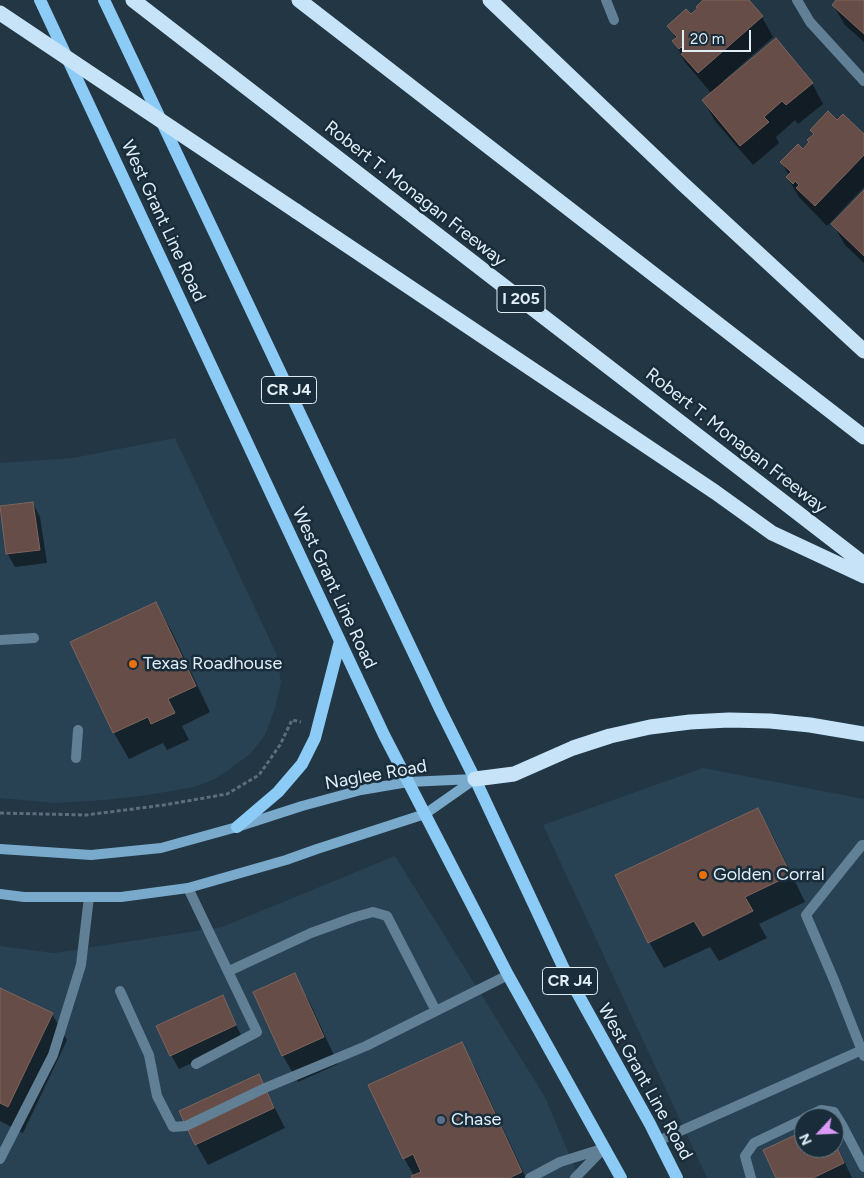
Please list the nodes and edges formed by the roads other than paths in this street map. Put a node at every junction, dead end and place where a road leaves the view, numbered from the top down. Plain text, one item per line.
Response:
1 (40, 0) edge
2 (104, 0) edge
3 (133, 0) edge
4 (299, 0) edge
5 (490, 0) edge
6 (606, 0) edge
7 (796, 0) edge
8 (0, 13) edge
9 (614, 20) dead end
10 (862, 75) edge
11 (864, 351) edge
12 (864, 438) edge
13 (864, 564) edge
14 (864, 576) edge
15 (34, 638) dead end
16 (0, 640) edge
17 (340, 641) junction
18 (78, 730) dead end
19 (864, 734) edge
20 (76, 758) dead end
21 (476, 778) junction
22 (408, 782) junction
23 (425, 814) junction
24 (237, 827) junction
25 (864, 845) edge
26 (0, 849) edge
27 (188, 888) junction
28 (0, 894) edge
29 (89, 897) junction
30 (229, 971) junction
31 (508, 975) junction
32 (120, 991) dead end
33 (436, 1012) junction
34 (863, 1052) edge
35 (196, 1064) dead end
36 (794, 1123) edge
37 (844, 1129) edge
38 (658, 1141) junction
39 (605, 1148) junction
40 (0, 1159) edge
41 (864, 1167) edge
42 (530, 1178) edge
43 (575, 1178) edge
44 (621, 1178) edge
45 (677, 1178) edge
46 (751, 1178) edge

1 - 17 main road, West Grant Line Road / CR J4
2 - 21 main road, West Grant Line Road / CR J4
3 - 13 highway, Robert T. Monagan Freeway / I 205
4 - 12 highway
5 - 11 highway
6 - 9 street
7 - 10 street
8 - 14 highway, bridge
15 - 16 street
17 - 22 main road, West Grant Line Road / CR J4
17 - 24 main road
18 - 20 street
19 - 21 highway
21 - 22 main road, Naglee Road
21 - 23 main road
21 - 38 main road, West Grant Line Road / CR J4
22 - 23 main road, West Grant Line Road / CR J4
22 - 24 main road, Naglee Road
23 - 27 main road
23 - 31 main road, West Grant Line Road / CR J4
24 - 26 main road, Naglee Road
25 - 34 street
27 - 29 main road
27 - 30 street
28 - 29 main road
29 - 40 street
30 - 33 street
30 - 35 street
31 - 33 street
31 - 39 main road, West Grant Line Road / CR J4
32 - 33 street
34 - 38 street
36 - 46 street
37 - 41 street
38 - 45 main road, West Grant Line Road / CR J4
39 - 42 street
39 - 43 street
39 - 44 main road, West Grant Line Road / CR J4

